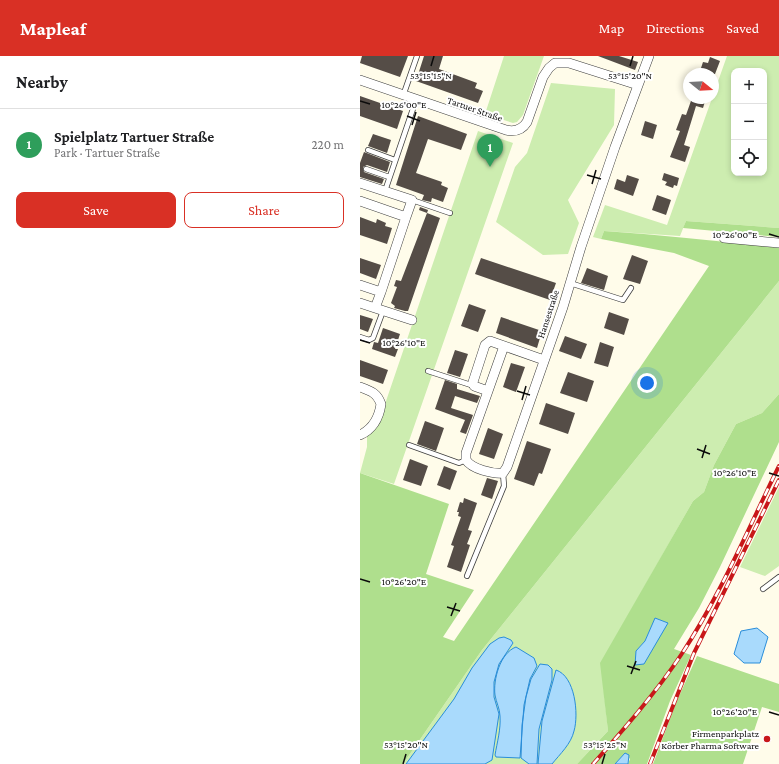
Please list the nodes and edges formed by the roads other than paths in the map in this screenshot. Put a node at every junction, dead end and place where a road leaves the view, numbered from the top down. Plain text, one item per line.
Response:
1 (417, 56) edge
2 (649, 56) edge
3 (360, 80) edge
4 (638, 85) junction
5 (403, 96) junction
6 (416, 100) junction
7 (368, 150) dead end
8 (396, 160) junction
9 (366, 169) dead end
10 (389, 177) junction
11 (360, 183) edge
12 (385, 191) junction
13 (412, 200) junction
14 (360, 201) edge
15 (450, 213) dead end
16 (406, 217) junction
17 (724, 238) dead end
18 (779, 243) edge
19 (570, 283) junction
20 (360, 285) edge
21 (631, 288) dead end
22 (381, 292) junction
23 (360, 303) edge
24 (379, 309) junction
25 (412, 320) dead end
26 (360, 336) edge
27 (504, 346) junction
28 (544, 360) junction
29 (428, 371) dead end
30 (474, 386) junction
31 (360, 387) edge
32 (488, 391) junction
33 (360, 435) edge
34 (409, 445) dead end
35 (466, 460) junction
36 (502, 473) junction
37 (467, 576) dead end
38 (779, 577) edge
39 (763, 589) dead end

1 - 5 lane
2 - 4 street, Hansestraße
3 - 5 street, Tartuer Straße
4 - 6 street, Tartuer Straße
4 - 19 street, Hansestraße
5 - 6 street, Tartuer Straße
6 - 8 lane
7 - 8 lane
8 - 10 lane
9 - 10 lane
10 - 12 lane
11 - 12 street
12 - 13 street
13 - 15 lane
13 - 16 street
14 - 16 street
16 - 22 street
17 - 18 street
19 - 21 lane
19 - 28 street, Hansestraße
20 - 22 street
22 - 24 street
23 - 24 street
24 - 25 street
24 - 26 lane
27 - 28 street
27 - 30 street
27 - 32 street
28 - 36 street, Hansestraße
29 - 30 lane
30 - 32 street
31 - 33 street
32 - 35 street
34 - 35 lane
35 - 36 street
36 - 37 lane, Hansestraße
38 - 39 lane

